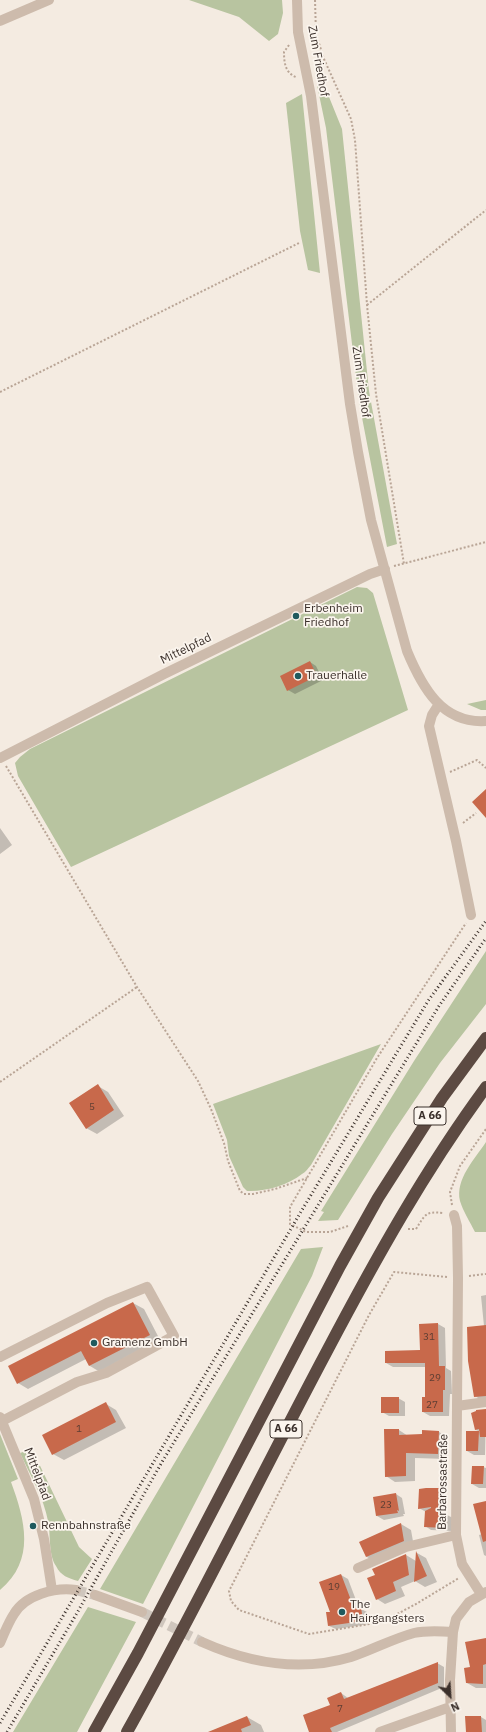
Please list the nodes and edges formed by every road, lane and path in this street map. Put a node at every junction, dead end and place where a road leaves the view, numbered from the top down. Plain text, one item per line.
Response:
1 (48, 0) edge
2 (297, 0) edge
3 (315, 0) edge
4 (1, 21) edge
5 (300, 41) junction
6 (308, 76) junction
7 (486, 210) edge
8 (299, 243) dead end
9 (367, 305) junction
10 (0, 392) edge
11 (486, 542) edge
12 (385, 568) junction
13 (439, 704) junction
14 (486, 721) edge
15 (0, 757) edge
16 (486, 768) edge
17 (440, 777) junction
18 (476, 813) dead end
19 (453, 828) junction
20 (471, 915) joint
21 (137, 987) junction
22 (486, 1038) edge
23 (0, 1082) edge
24 (486, 1087) edge
25 (486, 1129) edge
26 (308, 1177) junction
27 (454, 1215) junction
28 (346, 1226) dead end
29 (416, 1229) dead end
30 (486, 1274) edge
31 (458, 1278) junction
32 (0, 1357) edge
33 (486, 1402) edge
34 (457, 1406) junction
35 (1, 1419) edge
36 (456, 1535) junction
37 (358, 1568) dead end
38 (467, 1574) junction
39 (52, 1590) junction
40 (76, 1590) tunnel mouth
41 (483, 1593) edge
42 (95, 1595) tunnel mouth
43 (142, 1612) tunnel mouth
44 (453, 1632) junction
45 (202, 1642) tunnel mouth
46 (0, 1643) edge
47 (450, 1706) junction
48 (94, 1732) edge
49 (127, 1732) edge
50 (380, 1732) edge
51 (451, 1732) edge

1 - 4 street
2 - 5 street, Zum Friedhof
3 - 9 path
5 - 6 street, Zum Friedhof
5 - 6 path
6 - 12 street, Zum Friedhof
7 - 9 path
8 - 10 path
9 - 11 path
12 - 13 street, Zum Friedhof
12 - 15 street, Mittelpfad
13 - 14 street, Zum Friedhof
13 - 17 street
15 - 21 path
16 - 17 path
17 - 19 street
18 - 19 path
19 - 20 street
20 - 26 path
21 - 23 path
21 - 26 path
22 - 48 highway, A 66
24 - 49 highway, A 66
25 - 27 path
26 - 28 path
27 - 29 path
27 - 31 street, Barbarossastraße
30 - 31 path
31 - 34 street, Barbarossastraße
31 - 38 path
32 - 35 street
33 - 34 street
34 - 36 street, Barbarossastraße
35 - 39 street, Mittelpfad
36 - 37 street
36 - 38 street, Barbarossastraße
38 - 41 street, Barbarossastraße
39 - 40 street
39 - 46 street
41 - 44 street, Barbarossastraße
42 - 43 street
44 - 45 street
44 - 47 street, Barbarossastraße
47 - 50 street
47 - 51 street, Barbarossastraße

